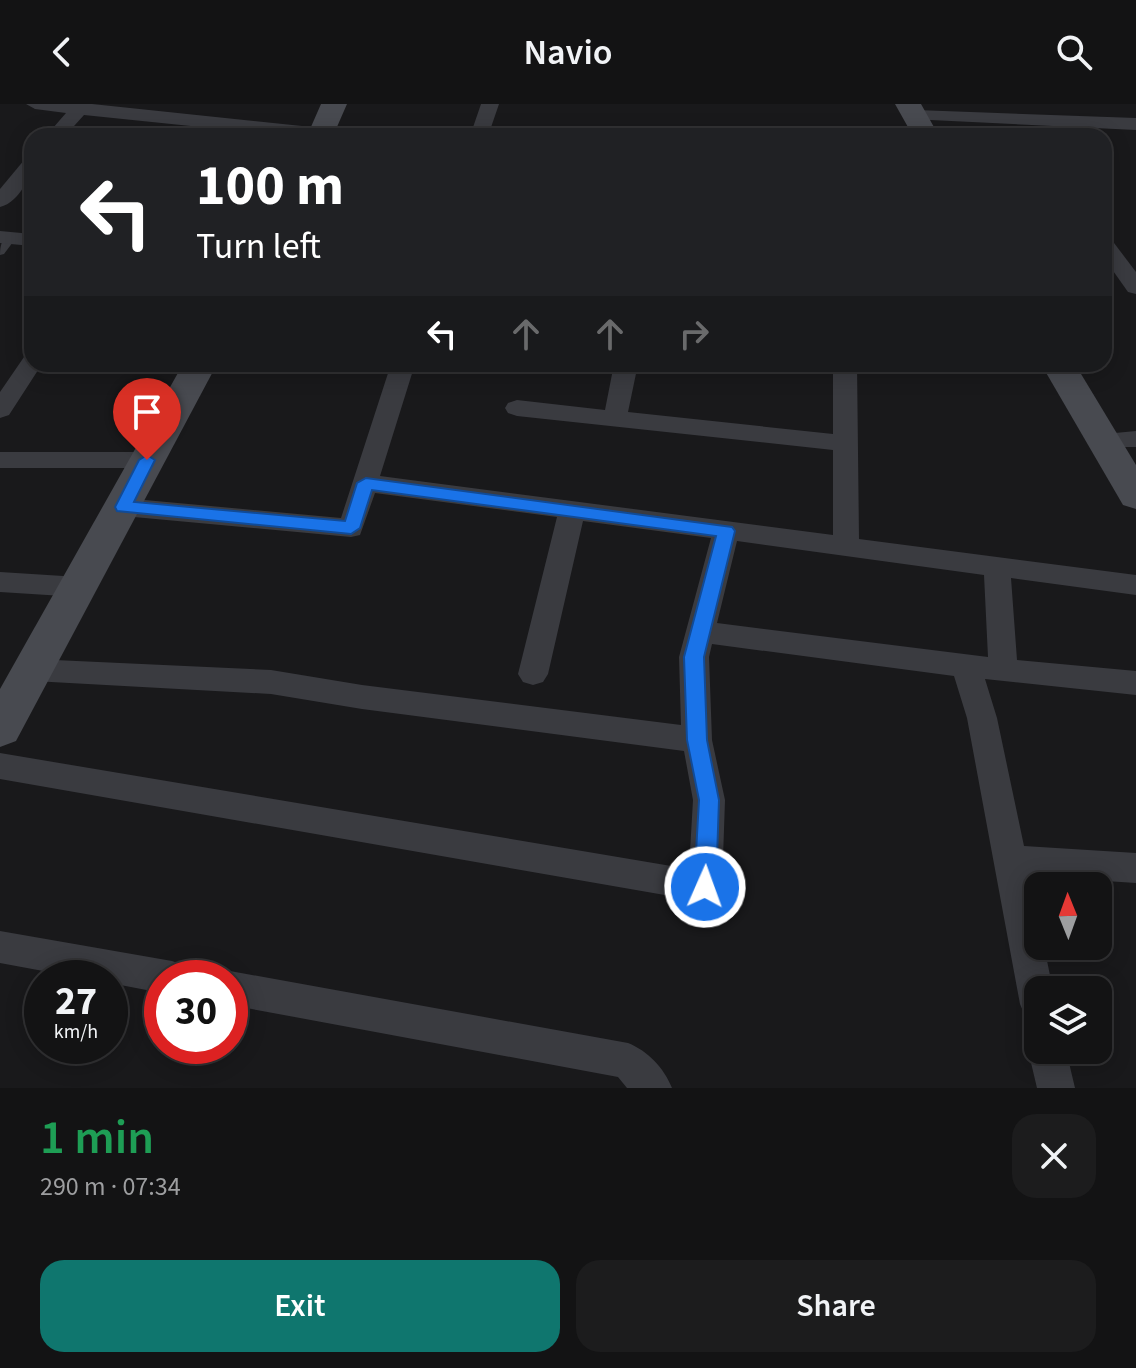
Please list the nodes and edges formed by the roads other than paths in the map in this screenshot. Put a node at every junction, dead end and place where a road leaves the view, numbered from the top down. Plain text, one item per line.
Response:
1 (35, 104) edge
2 (334, 104) edge
3 (490, 104) edge
4 (81, 106) edge
5 (917, 118) edge
6 (1014, 119) junction
7 (1135, 125) edge
8 (62, 128) edge
9 (180, 128) edge
10 (323, 128) edge
11 (482, 128) edge
12 (1020, 128) edge
13 (24, 172) edge
14 (0, 201) edge
15 (1112, 254) edge
16 (1136, 287) edge
17 (25, 372) edge
18 (196, 372) edge
19 (401, 372) edge
20 (624, 372) edge
21 (845, 372) edge
22 (1065, 372) edge
23 (517, 408) dead end
24 (0, 410) edge
25 (615, 418) junction
26 (1120, 440) edge
27 (846, 443) junction
28 (0, 460) edge
29 (147, 460) junction
30 (366, 483) junction
31 (1136, 496) edge
32 (123, 507) junction
33 (572, 511) junction
34 (726, 531) junction
35 (846, 547) junction
36 (997, 567) junction
37 (0, 582) edge
38 (1136, 585) edge
39 (79, 587) junction
40 (701, 632) junction
41 (966, 666) junction
42 (33, 670) junction
43 (1003, 670) junction
44 (533, 674) dead end
45 (1136, 683) edge
46 (0, 729) edge
47 (697, 740) junction
48 (0, 766) edge
49 (1010, 860) junction
50 (1136, 868) edge
51 (0, 947) edge
52 (144, 973) edge
53 (1033, 976) edge
54 (248, 991) edge
55 (1050, 1064) edge
56 (653, 1088) edge
57 (1056, 1088) edge

1 - 4 street
2 - 10 street
3 - 11 street
4 - 8 street
4 - 9 street
5 - 6 street
6 - 7 street
6 - 12 street
13 - 14 street
15 - 16 street
17 - 24 street
18 - 29 street
19 - 30 street
20 - 25 street
21 - 27 street
22 - 26 street
23 - 25 street
25 - 27 street
26 - 31 street
27 - 35 street
28 - 29 street
29 - 32 street
30 - 32 street
30 - 33 street
32 - 39 street
33 - 34 street
33 - 44 street
34 - 35 street
34 - 40 street
35 - 36 street
36 - 38 street
36 - 43 street
37 - 39 street
39 - 42 street
40 - 41 street
40 - 47 street
41 - 43 street
41 - 49 street
42 - 46 street
42 - 47 street
43 - 45 street
47 - 48 street
49 - 50 street
49 - 53 street
51 - 52 street
54 - 56 street
55 - 57 street

